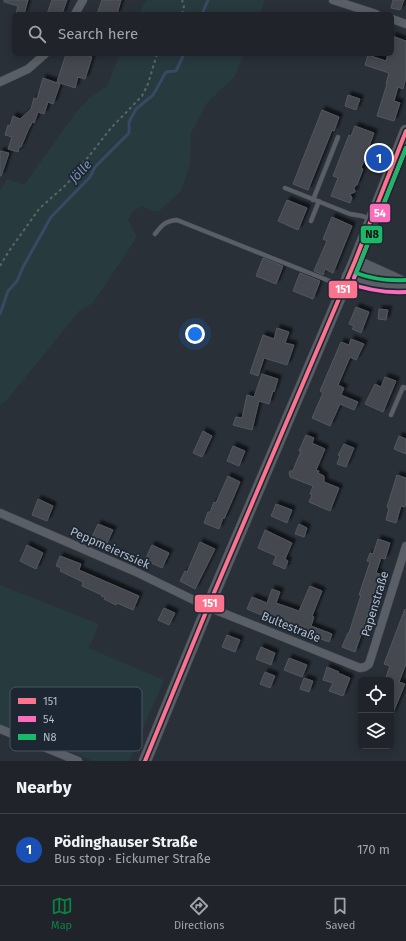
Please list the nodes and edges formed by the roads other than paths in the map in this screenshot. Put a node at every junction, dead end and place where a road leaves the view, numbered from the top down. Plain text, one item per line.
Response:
1 (83, 0) edge
2 (333, 0) edge
3 (76, 12) edge
4 (370, 12) edge
5 (394, 20) edge
6 (406, 24) edge
7 (43, 56) edge
8 (0, 82) edge
9 (406, 131) edge
10 (338, 137) dead end
11 (285, 188) dead end
12 (313, 200) junction
13 (319, 201) junction
14 (372, 219) junction
15 (312, 221) dead end
16 (156, 234) dead end
17 (355, 261) junction
18 (346, 282) junction
19 (406, 285) edge
20 (406, 388) edge
21 (391, 415) dead end
22 (0, 513) edge
23 (406, 546) edge
24 (208, 607) junction
25 (366, 667) joint
26 (0, 729) edge
27 (10, 733) edge
28 (54, 751) edge
29 (78, 761) edge
30 (145, 761) edge

1 - 3 street
2 - 4 street
5 - 6 street
7 - 8 street
9 - 14 main road
10 - 12 lane
11 - 12 lane
12 - 13 lane
13 - 14 lane
13 - 15 lane
14 - 17 main road
16 - 18 lane
17 - 18 main road
17 - 19 main road
18 - 19 main road
18 - 24 main road
20 - 21 lane
22 - 24 street, Peppmeierssiek
23 - 25 street, Papenstraße
24 - 25 street, Bultestraße
24 - 30 main road
26 - 27 street
28 - 29 street

